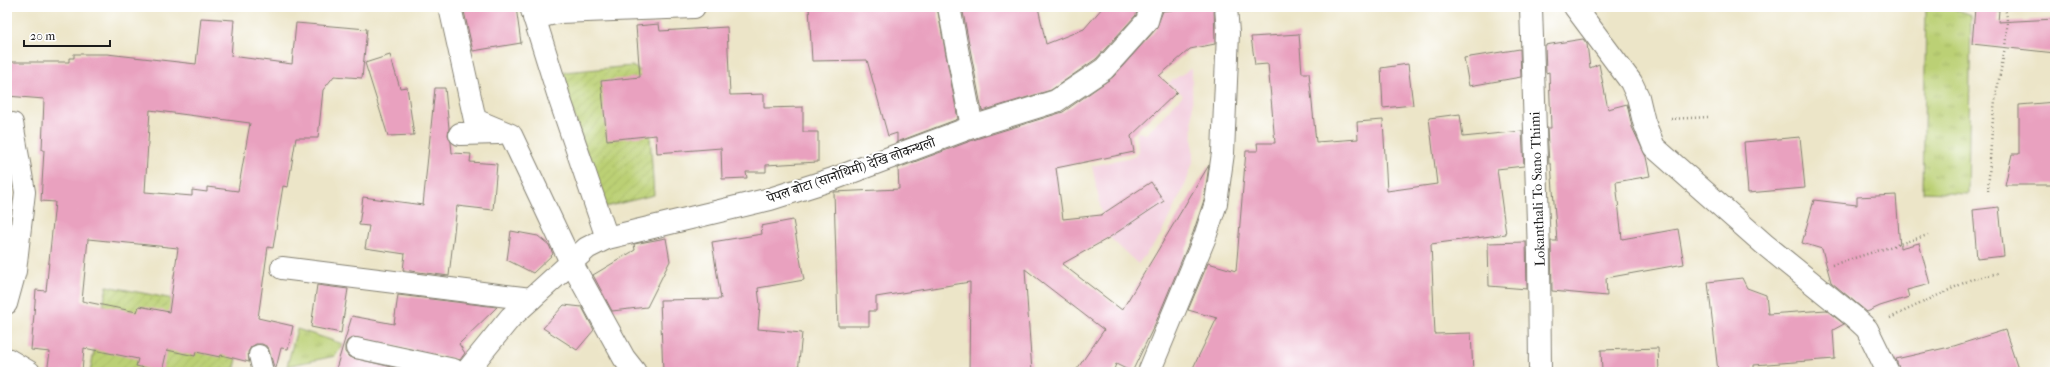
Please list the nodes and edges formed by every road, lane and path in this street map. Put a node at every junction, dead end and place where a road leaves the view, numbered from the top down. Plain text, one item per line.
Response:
1 (450, 7) edge
2 (694, 7) edge
3 (949, 7) edge
4 (1151, 7) edge
5 (1226, 7) edge
6 (1531, 7) edge
7 (1575, 7) edge
8 (2004, 7) edge
9 (533, 12) edge
10 (1708, 117) dead end
11 (7, 122) edge
12 (1644, 122) junction
13 (972, 127) junction
14 (506, 132) junction
15 (460, 134) dead end
16 (1988, 191) dead end
17 (1928, 235) dead end
18 (608, 238) junction
19 (571, 262) junction
20 (282, 268) dead end
21 (1998, 273) dead end
22 (1800, 274) junction
23 (531, 299) junction
24 (7, 304) edge
25 (1867, 329) junction
26 (356, 348) dead end
27 (7, 359) edge
28 (29, 372) edge
29 (457, 372) edge
30 (466, 372) edge
31 (635, 372) edge
32 (1149, 372) edge
33 (1540, 372) edge
34 (1888, 372) edge

1 - 14 street
2 - 9 street
3 - 13 street
4 - 13 street, पेपल बोटा (सानोथिमी) देखि लोकन्थली
5 - 32 street
6 - 33 street, Lokanthali To Sano Thimi
7 - 12 street
8 - 16 path
9 - 18 street
10 - 12 path
11 - 24 street
12 - 22 street
13 - 18 street, पेपल बोटा (सानोथिमी) देखि लोकन्थली
14 - 15 street
14 - 19 street
17 - 22 path
18 - 19 street, पेपल बोटा (सानोथिमी) देखि लोकन्थली
19 - 23 street, पेपल बोटा (सानोथिमी) देखि लोकन्थली
19 - 31 street
20 - 23 street
21 - 25 path
22 - 25 street
23 - 30 street, पेपल बोटा (सानोथिमी) देखि लोकन्थली
25 - 34 street
26 - 29 street
27 - 28 street

